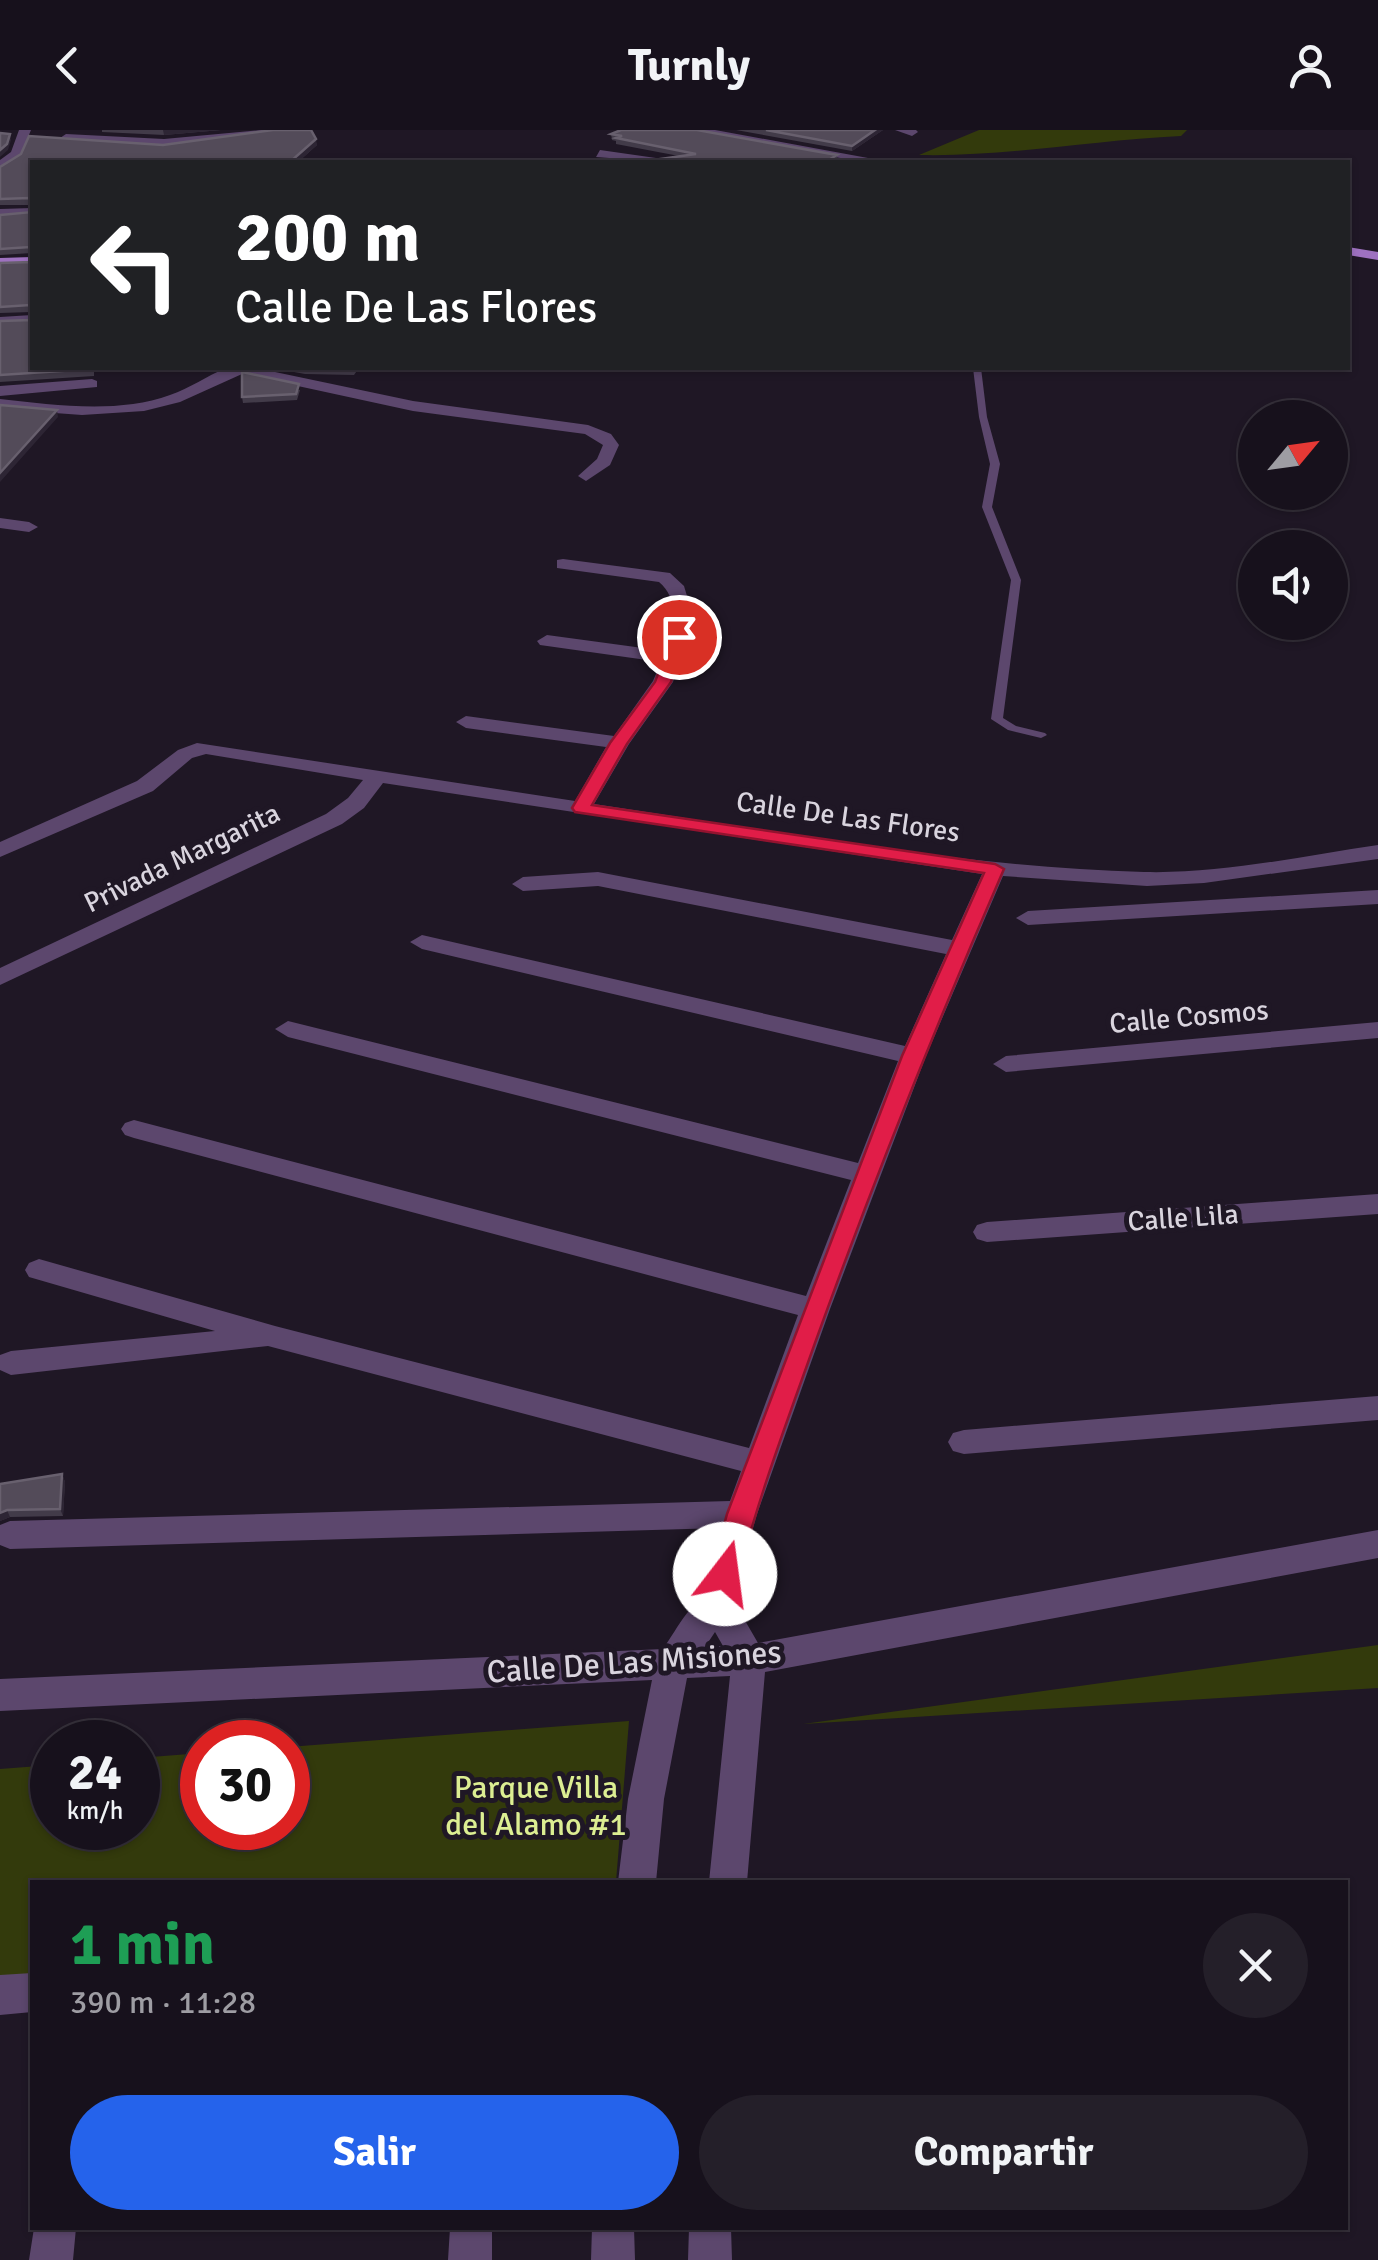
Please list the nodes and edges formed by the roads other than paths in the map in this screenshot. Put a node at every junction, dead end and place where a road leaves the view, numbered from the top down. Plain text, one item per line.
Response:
1 (25, 130) edge
2 (694, 130) edge
3 (780, 130) edge
4 (267, 133) edge
5 (166, 136) edge
6 (66, 138) edge
7 (754, 140) junction
8 (744, 152) edge
9 (598, 153) edge
10 (862, 158) dead end
11 (158, 160) edge
12 (643, 160) edge
13 (0, 166) edge
14 (30, 212) edge
15 (0, 214) edge
16 (1350, 251) edge
17 (1378, 256) edge
18 (30, 261) edge
19 (0, 262) edge
20 (30, 320) edge
21 (0, 321) edge
22 (237, 370) edge
23 (247, 370) edge
24 (977, 370) edge
25 (92, 384) dead end
26 (0, 391) edge
27 (0, 404) edge
28 (38, 408) junction
29 (0, 420) edge
30 (586, 476) dead end
31 (0, 523) edge
32 (29, 527) dead end
33 (563, 564) dead end
34 (548, 641) dead end
35 (674, 658) junction
36 (466, 722) dead end
37 (1041, 735) dead end
38 (619, 743) junction
39 (378, 776) junction
40 (581, 808) junction
41 (0, 850) edge
42 (1378, 852) edge
43 (995, 869) junction
44 (523, 884) dead end
45 (1378, 897) edge
46 (1028, 918) dead end
47 (422, 942) dead end
48 (960, 949) junction
49 (0, 977) edge
50 (288, 1030) dead end
51 (1378, 1030) edge
52 (912, 1056) junction
53 (1006, 1064) dead end
54 (134, 1129) dead end
55 (869, 1175) junction
56 (1378, 1204) edge
57 (987, 1232) dead end
58 (39, 1270) dead end
59 (815, 1309) junction
60 (275, 1337) junction
61 (10, 1362) dead end
62 (1378, 1408) edge
63 (964, 1442) dead end
64 (758, 1464) junction
65 (741, 1514) junction
66 (10, 1534) dead end
67 (1378, 1544) edge
68 (717, 1604) junction
69 (749, 1660) junction
70 (672, 1664) junction
71 (0, 1695) edge
72 (637, 1880) edge
73 (728, 1880) edge
74 (30, 1993) edge
75 (0, 1995) edge
76 (55, 2230) edge
77 (470, 2230) edge
78 (613, 2230) edge
79 (710, 2230) edge
80 (51, 2260) edge
81 (470, 2260) edge
82 (613, 2260) edge
83 (710, 2260) edge

1 - 13 street
2 - 7 street
3 - 7 street
4 - 5 street
5 - 6 street
5 - 11 street
7 - 8 street
7 - 10 street
9 - 12 street
14 - 15 street
16 - 17 main road
18 - 19 main road
20 - 21 street
22 - 28 street
23 - 30 street
24 - 37 lane
25 - 26 street
27 - 28 street
28 - 29 street
31 - 32 street
33 - 35 street
34 - 35 street
35 - 38 street
36 - 38 street
38 - 40 street
39 - 40 street, Calle De Las Flores
39 - 41 street, Calle De Las Flores
39 - 49 street, Privada Margarita
40 - 43 street, Calle De Las Flores
42 - 43 street, Calle De Las Flores
43 - 48 street
44 - 48 street
45 - 46 street
47 - 52 street
48 - 52 street
50 - 55 street
51 - 53 street, Calle Cosmos
52 - 55 street
54 - 59 street
55 - 59 street
56 - 57 street, Calle Lila
58 - 60 street
59 - 64 street
60 - 61 street
60 - 64 street
62 - 63 street
64 - 65 street
65 - 66 street
65 - 68 street
67 - 69 street, Calle De Las Misiones
68 - 69 street
68 - 70 street
69 - 70 street, Calle De Las Misiones
69 - 73 street
70 - 71 street, Calle De Las Misiones
70 - 72 street
74 - 75 street
76 - 80 street
77 - 81 street
78 - 82 street
79 - 83 street

